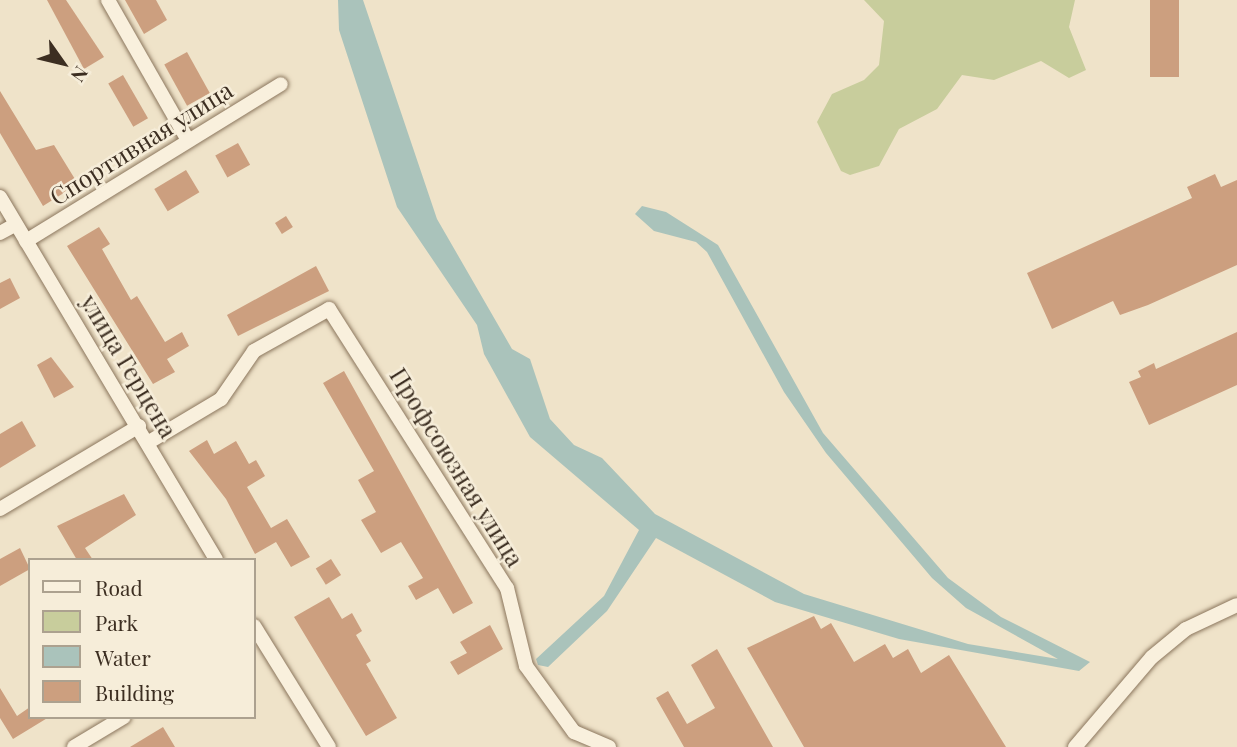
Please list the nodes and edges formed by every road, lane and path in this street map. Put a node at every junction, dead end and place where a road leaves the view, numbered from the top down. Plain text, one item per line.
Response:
1 (108, 0) edge
2 (281, 84) dead end
3 (188, 140) junction
4 (0, 197) edge
5 (16, 224) junction
6 (0, 233) edge
7 (26, 241) junction
8 (139, 426) junction
9 (149, 442) junction
10 (0, 509) edge
11 (215, 558) edge
12 (1237, 605) edge
13 (256, 635) edge
14 (121, 719) edge
15 (74, 747) edge
16 (330, 747) edge
17 (609, 747) edge
18 (1075, 747) edge

1 - 3 street
2 - 3 street, Спортивная улица
3 - 7 street, Спортивная улица
4 - 5 street, улица Герцена
5 - 6 street
5 - 7 street, улица Герцена
7 - 8 street, улица Герцена
8 - 9 street, улица Герцена
8 - 10 street
9 - 11 street, улица Герцена
9 - 17 street, Профсоюзная улица
12 - 18 street
13 - 16 street
14 - 15 street

